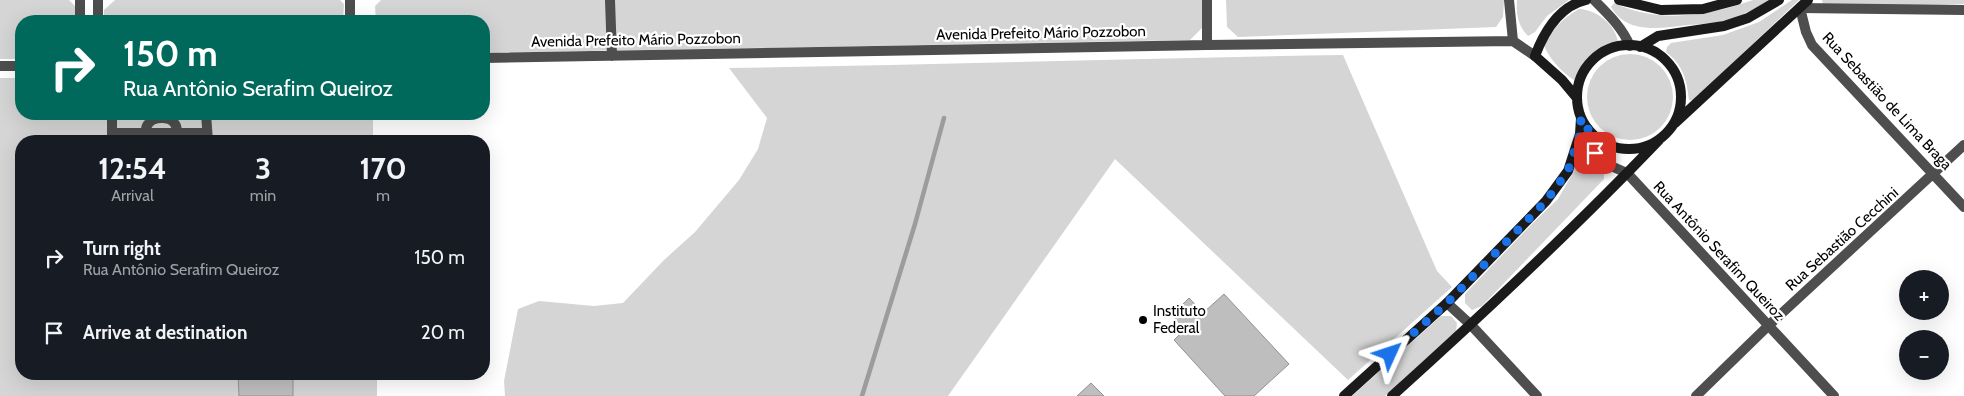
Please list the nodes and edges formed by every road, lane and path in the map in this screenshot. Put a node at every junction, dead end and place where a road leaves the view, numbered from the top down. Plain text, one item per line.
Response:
1 (80, 0) edge
2 (98, 0) edge
3 (350, 0) edge
4 (610, 0) edge
5 (1207, 0) edge
6 (1509, 0) edge
7 (1586, 0) edge
8 (1594, 0) edge
9 (1620, 0) edge
10 (1737, 0) edge
11 (1779, 0) edge
12 (1808, 0) edge
13 (1800, 8) junction
14 (1964, 10) edge
15 (80, 15) edge
16 (98, 15) edge
17 (350, 15) edge
18 (1513, 41) junction
19 (1207, 45) junction
20 (1635, 46) junction
21 (612, 56) junction
22 (1535, 56) junction
23 (490, 58) edge
24 (0, 66) edge
25 (15, 66) edge
26 (1577, 98) junction
27 (1581, 118) junction
28 (112, 120) edge
29 (153, 120) edge
30 (160, 120) edge
31 (169, 120) edge
32 (206, 120) edge
33 (1673, 126) junction
34 (1588, 129) junction
35 (112, 135) edge
36 (148, 135) edge
37 (161, 135) edge
38 (174, 135) edge
39 (207, 135) edge
40 (1659, 140) junction
41 (1964, 145) edge
42 (1627, 173) junction
43 (1934, 174) junction
44 (1964, 207) edge
45 (1447, 303) junction
46 (1471, 325) junction
47 (1768, 326) junction
48 (1344, 396) edge
49 (1392, 396) edge
50 (1538, 396) edge
51 (1696, 396) edge
52 (1834, 396) edge

1 - 15 street
2 - 16 street
3 - 17 street
4 - 21 street
5 - 19 street
6 - 18 street
7 - 22 main road
8 - 20 street
9 - 10 main road
11 - 20 main road
12 - 13 main road
13 - 14 street
13 - 33 main road
13 - 43 street, Rua Sebastião de Lima Braga
18 - 19 street, Avenida Prefeito Mário Pozzobon
18 - 22 street
19 - 21 street, Avenida Prefeito Mário Pozzobon
20 - 26 main road
20 - 33 main road
21 - 23 street, Avenida Prefeito Mário Pozzobon
22 - 26 main road
24 - 25 street
26 - 27 main road
27 - 34 main road
27 - 45 main road
28 - 35 street
29 - 36 street
30 - 37 street
31 - 38 street
32 - 39 street
33 - 40 main road
34 - 40 main road
34 - 42 street, Rua Antônio Serafim Queiroz
40 - 42 main road
41 - 43 street, Rua Sebastião Cecchini
42 - 46 main road
42 - 47 street, Rua Antônio Serafim Queiroz
43 - 44 street, Rua Sebastião de Lima Braga
43 - 47 street, Rua Sebastião Cecchini
45 - 46 street
45 - 48 main road
46 - 49 main road
46 - 50 street
47 - 51 street, Rua Sebastião Cecchini
47 - 52 street, Rua Antônio Serafim Queiroz

